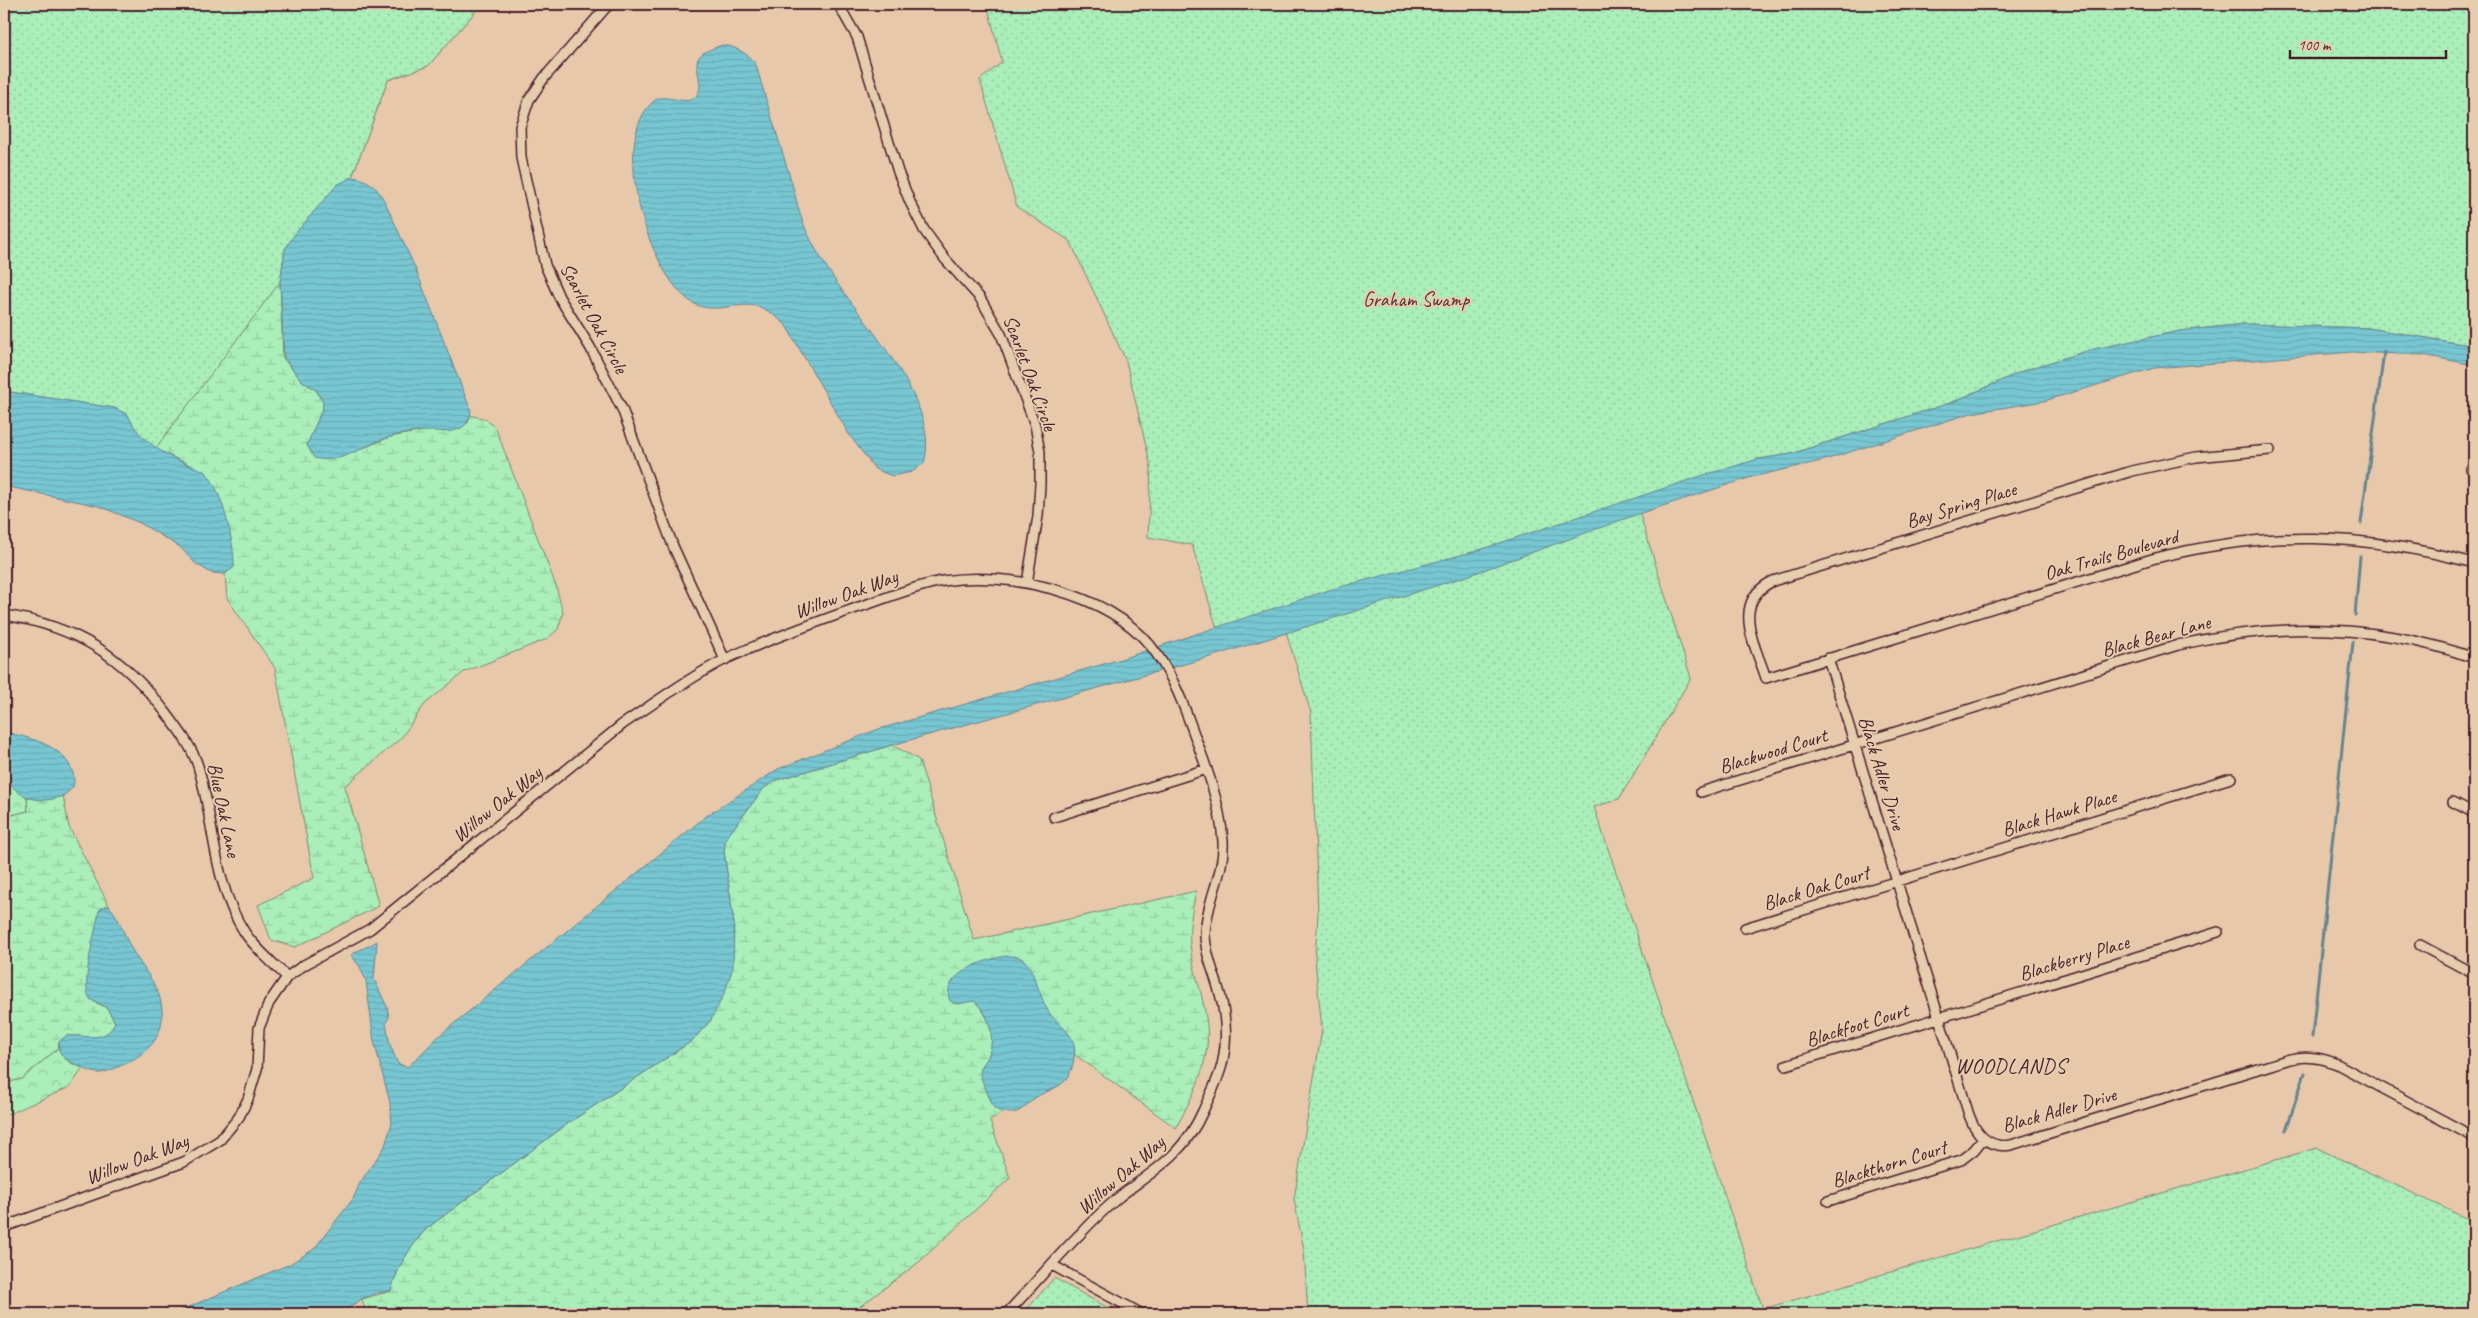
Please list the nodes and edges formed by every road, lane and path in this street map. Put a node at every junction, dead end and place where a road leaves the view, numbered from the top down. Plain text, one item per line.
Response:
1 (609, 4) edge
2 (838, 4) edge
3 (2270, 450) dead end
4 (2474, 563) edge
5 (1027, 583) junction
6 (4, 615) edge
7 (1828, 658) junction
8 (2474, 658) edge
9 (725, 660) junction
10 (1766, 678) joint
11 (1855, 745) junction
12 (1207, 769) junction
13 (2231, 778) dead end
14 (1701, 792) dead end
15 (2453, 802) dead end
16 (2474, 813) edge
17 (1054, 817) dead end
18 (1898, 881) junction
19 (1745, 928) dead end
20 (2218, 932) dead end
21 (2420, 945) dead end
22 (2474, 974) edge
23 (287, 977) junction
24 (1939, 1018) junction
25 (1786, 1065) dead end
26 (2474, 1136) edge
27 (1983, 1139) junction
28 (1828, 1201) dead end
29 (4, 1228) edge
30 (1052, 1265) junction
31 (1006, 1314) edge
32 (1142, 1314) edge

1 - 9 street, Scarlet Oak Circle
2 - 5 street, Scarlet Oak Circle
3 - 10 street, Bay Spring Place
4 - 7 street, Oak Trails Boulevard
5 - 9 street, Willow Oak Way
5 - 12 street, Willow Oak Way
6 - 23 street, Blue Oak Lane
7 - 10 street, Oak Trails Boulevard
7 - 11 street, Black Adler Drive
8 - 11 street, Black Bear Lane
9 - 23 street, Willow Oak Way
11 - 14 street, Blackwood Court
11 - 18 street, Black Adler Drive
12 - 17 street
12 - 30 street, Willow Oak Way
13 - 18 street, Black Hawk Place
15 - 16 street
18 - 19 street, Black Oak Court
18 - 24 street, Black Adler Drive
20 - 24 street, Blackberry Place
21 - 22 street
23 - 29 street, Willow Oak Way
24 - 25 street, Blackfoot Court
24 - 27 street, Black Adler Drive
26 - 27 street, Black Adler Drive
27 - 28 street, Blackthorn Court
30 - 31 street, Willow Oak Way
30 - 32 street

